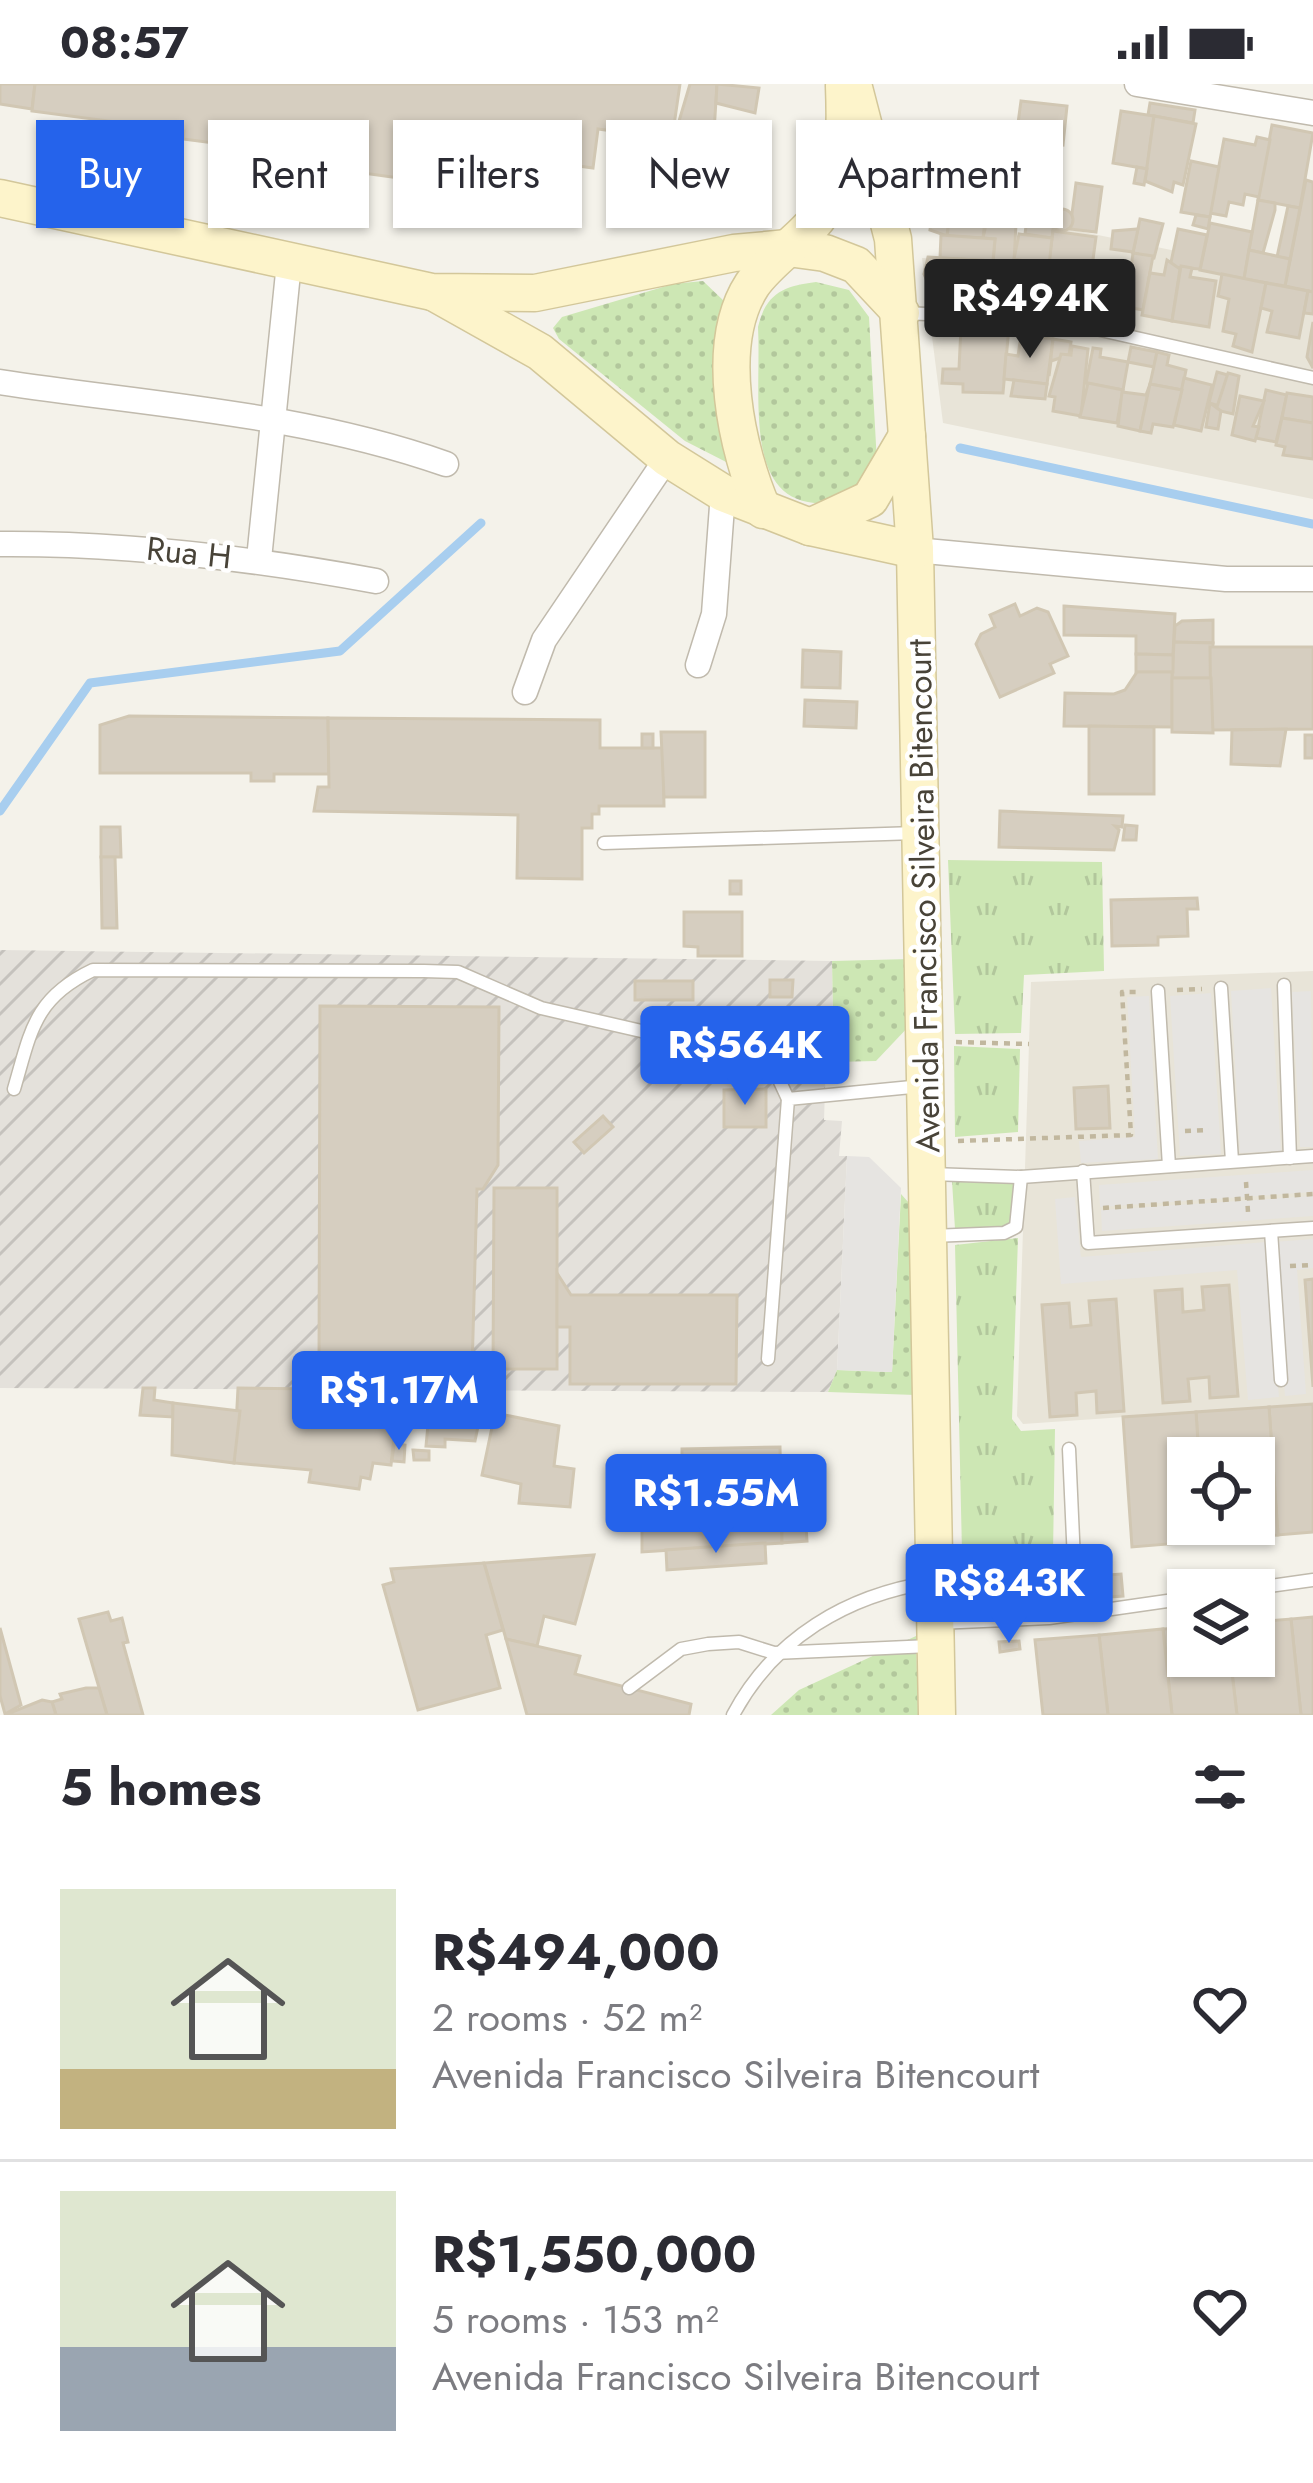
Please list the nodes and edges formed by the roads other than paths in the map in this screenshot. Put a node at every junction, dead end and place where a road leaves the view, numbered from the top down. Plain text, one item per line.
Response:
1 (844, 84) edge
2 (853, 84) edge
3 (1137, 84) edge
4 (1313, 113) edge
5 (0, 198) edge
6 (788, 248) junction
7 (289, 263) junction
8 (432, 292) junction
9 (901, 313) junction
10 (1313, 378) edge
11 (0, 382) edge
12 (273, 417) junction
13 (909, 433) junction
14 (667, 458) junction
15 (446, 464) dead end
16 (723, 493) junction
17 (763, 510) junction
18 (810, 527) junction
19 (0, 544) edge
20 (915, 550) junction
21 (259, 559) junction
22 (1313, 579) edge
23 (376, 581) dead end
24 (698, 665) dead end
25 (525, 692) dead end
26 (923, 833) junction
27 (604, 843) dead end
28 (1284, 985) dead end
29 (1221, 988) road end
30 (1158, 991) road end
31 (927, 1085) junction
32 (14, 1089) dead end
33 (788, 1100) junction
34 (1313, 1156) edge
35 (928, 1158) junction
36 (1290, 1158) junction
37 (1232, 1161) junction
38 (1169, 1166) junction
39 (1083, 1172) junction
40 (1021, 1177) junction
41 (1313, 1228) edge
42 (1271, 1231) junction
43 (929, 1236) junction
44 (768, 1358) dead end
45 (1281, 1380) dead end
46 (1069, 1449) dead end
47 (935, 1569) junction
48 (1313, 1580) edge
49 (1275, 1585) edge
50 (1167, 1601) edge
51 (936, 1635) junction
52 (774, 1653) junction
53 (629, 1688) dead end
54 (733, 1715) edge
55 (937, 1715) edge

1 - 6 main road
2 - 9 main road, Avenida Francisco Silveira Bitencourt
3 - 4 street
5 - 7 main road
6 - 8 main road
6 - 9 main road
6 - 17 main road
7 - 8 main road
7 - 12 street
8 - 14 main road
9 - 10 lane
9 - 13 main road, Avenida Francisco Silveira Bitencourt
11 - 12 street
12 - 15 street
12 - 21 street
13 - 18 main road
13 - 20 main road, Avenida Francisco Silveira Bitencourt
14 - 16 main road
14 - 25 street
16 - 17 main road
16 - 24 street
17 - 18 main road
18 - 20 main road
19 - 21 street, Rua H
20 - 22 street
20 - 26 main road, Avenida Francisco Silveira Bitencourt
21 - 23 street, Rua H
26 - 27 lane
26 - 31 main road, Avenida Francisco Silveira Bitencourt
28 - 36 lane
29 - 37 lane
30 - 38 lane
31 - 33 lane
31 - 35 main road, Avenida Francisco Silveira Bitencourt
32 - 33 lane
33 - 44 lane
34 - 36 lane
35 - 40 lane
35 - 43 main road, Avenida Francisco Silveira Bitencourt
36 - 37 lane
37 - 38 lane
38 - 39 lane
39 - 40 lane
39 - 42 lane
40 - 43 lane
41 - 42 lane
42 - 45 lane
43 - 47 main road, Avenida Francisco Silveira Bitencourt
46 - 47 lane
47 - 51 main road, Avenida Francisco Silveira Bitencourt
47 - 52 lane
48 - 49 lane
50 - 51 lane
51 - 52 lane
51 - 55 main road, Avenida Francisco Silveira Bitencourt
52 - 53 lane
52 - 54 lane

